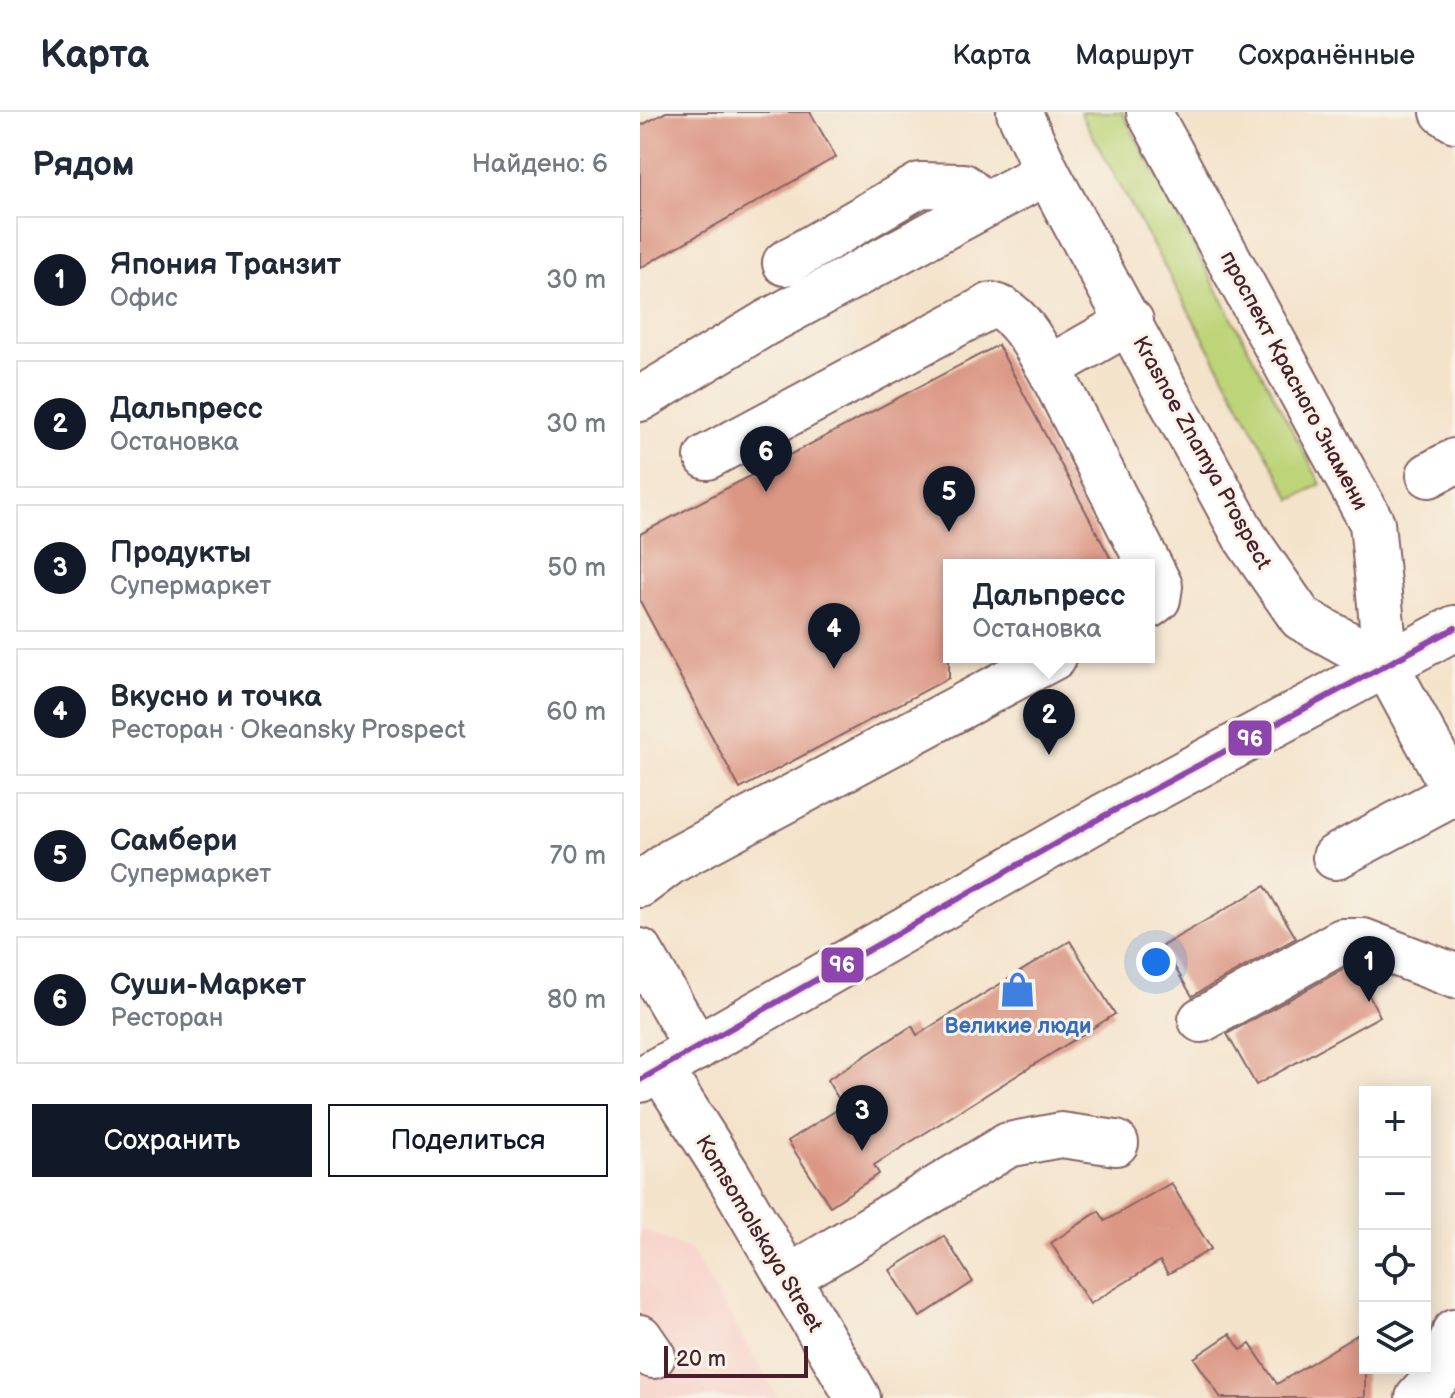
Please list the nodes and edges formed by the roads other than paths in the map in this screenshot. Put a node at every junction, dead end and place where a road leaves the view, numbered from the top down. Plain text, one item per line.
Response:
1 (1019, 112) edge
2 (1149, 112) edge
3 (1443, 112) edge
4 (1455, 120) edge
5 (1047, 172) junction
6 (986, 205) junction
7 (785, 263) dead end
8 (1131, 321) junction
9 (1049, 368) junction
10 (640, 399) edge
11 (707, 457) dead end
12 (1146, 559) edge
13 (1155, 576) edge
14 (1155, 601) edge
15 (1455, 628) edge
16 (1043, 663) edge
17 (1386, 665) junction
18 (1455, 793) edge
19 (1335, 857) dead end
20 (640, 885) edge
21 (640, 951) edge
22 (1455, 976) edge
23 (1201, 1020) dead end
24 (697, 1048) junction
25 (650, 1075) edge
26 (1116, 1143) dead end
27 (788, 1278) junction
28 (1455, 1331) edge
29 (858, 1398) edge
30 (1418, 1398) edge

1 - 5 main road, Krasnoe Znamya Prospect
2 - 17 main road, проспект Красного Знамени
3 - 4 main road
5 - 6 main road
5 - 8 main road, Krasnoe Znamya Prospect
6 - 7 main road
6 - 10 main road
8 - 9 main road
8 - 17 main road, Krasnoe Znamya Prospect
9 - 11 main road
9 - 12 main road
13 - 14 main road
15 - 17 main road
16 - 20 main road
17 - 18 main road
17 - 24 main road
18 - 19 main road
21 - 24 main road
22 - 23 main road
24 - 25 main road
25 - 27 main road, Komsomolskaya Street
26 - 27 main road
27 - 29 main road, Komsomolskaya Street
28 - 30 main road

